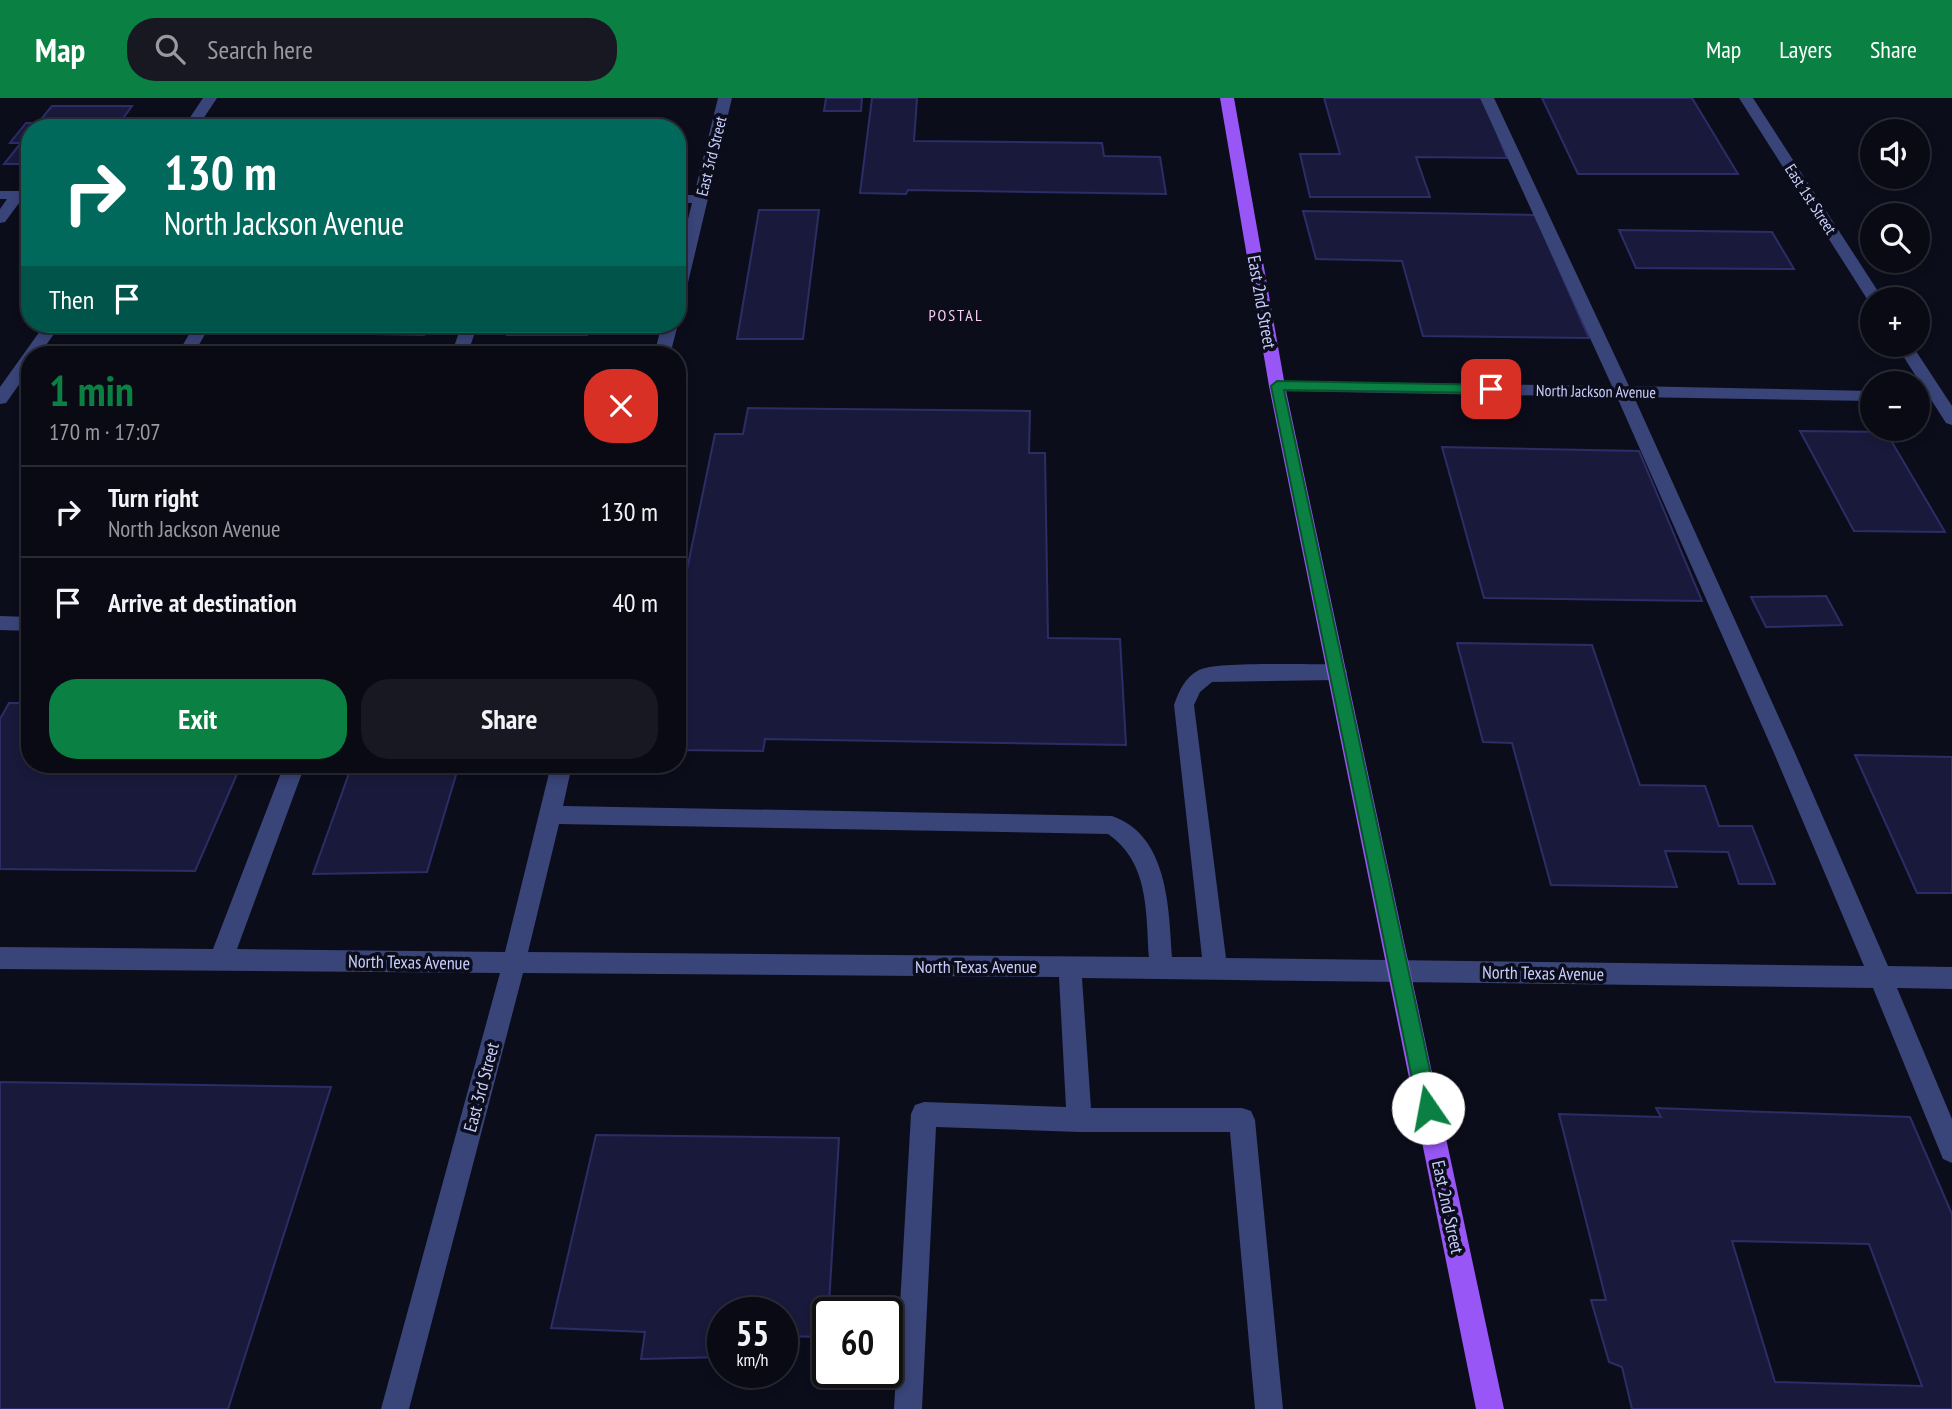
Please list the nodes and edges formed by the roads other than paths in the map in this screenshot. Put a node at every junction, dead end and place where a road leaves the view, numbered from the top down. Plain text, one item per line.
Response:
1 (210, 98) edge
2 (725, 98) edge
3 (1227, 98) edge
4 (1487, 98) edge
5 (1746, 98) edge
6 (196, 119) edge
7 (0, 195) edge
8 (21, 195) edge
9 (21, 198) edge
10 (686, 199) edge
11 (701, 199) junction
12 (0, 219) edge
13 (686, 259) edge
14 (1867, 287) edge
15 (1912, 357) edge
16 (0, 372) edge
17 (21, 372) edge
18 (21, 375) edge
19 (1277, 386) junction
20 (1624, 391) junction
21 (1860, 396) edge
22 (1930, 397) edge
23 (1938, 397) junction
24 (0, 399) edge
25 (1952, 419) edge
26 (0, 624) edge
27 (21, 624) edge
28 (1337, 672) junction
29 (291, 773) edge
30 (560, 773) edge
31 (550, 815) junction
32 (0, 958) edge
33 (221, 960) junction
34 (514, 963) junction
35 (1070, 967) junction
36 (1161, 968) junction
37 (1215, 968) junction
38 (1400, 972) junction
39 (1882, 977) junction
40 (1952, 978) edge
41 (1079, 1120) junction
42 (1952, 1150) edge
43 (395, 1409) edge
44 (908, 1409) edge
45 (1269, 1409) edge
46 (1490, 1409) edge

1 - 6 street
2 - 11 street, East 3rd Street
3 - 19 main road, East 2nd Street
4 - 20 street
5 - 14 street, East 1st Street
7 - 8 street
9 - 12 street
10 - 11 street
11 - 13 street, East 3rd Street
15 - 23 street
16 - 17 street
18 - 24 street
19 - 20 street, North Jackson Avenue
19 - 28 main road, East 2nd Street
20 - 21 street, North Jackson Avenue
20 - 39 street
22 - 23 street
23 - 25 street
26 - 27 street
28 - 37 street
28 - 38 main road, East 2nd Street
29 - 33 street
30 - 31 street, East 3rd Street
31 - 34 street, East 3rd Street
31 - 36 street
32 - 33 street, North Texas Avenue
33 - 34 street, North Texas Avenue
34 - 35 street, North Texas Avenue
34 - 43 street, East 3rd Street
35 - 36 street, North Texas Avenue
35 - 41 street
36 - 37 street, North Texas Avenue
37 - 38 street, North Texas Avenue
38 - 39 street, North Texas Avenue
38 - 46 main road, East 2nd Street
39 - 40 street, North Texas Avenue
39 - 42 street
41 - 44 street
41 - 45 street

